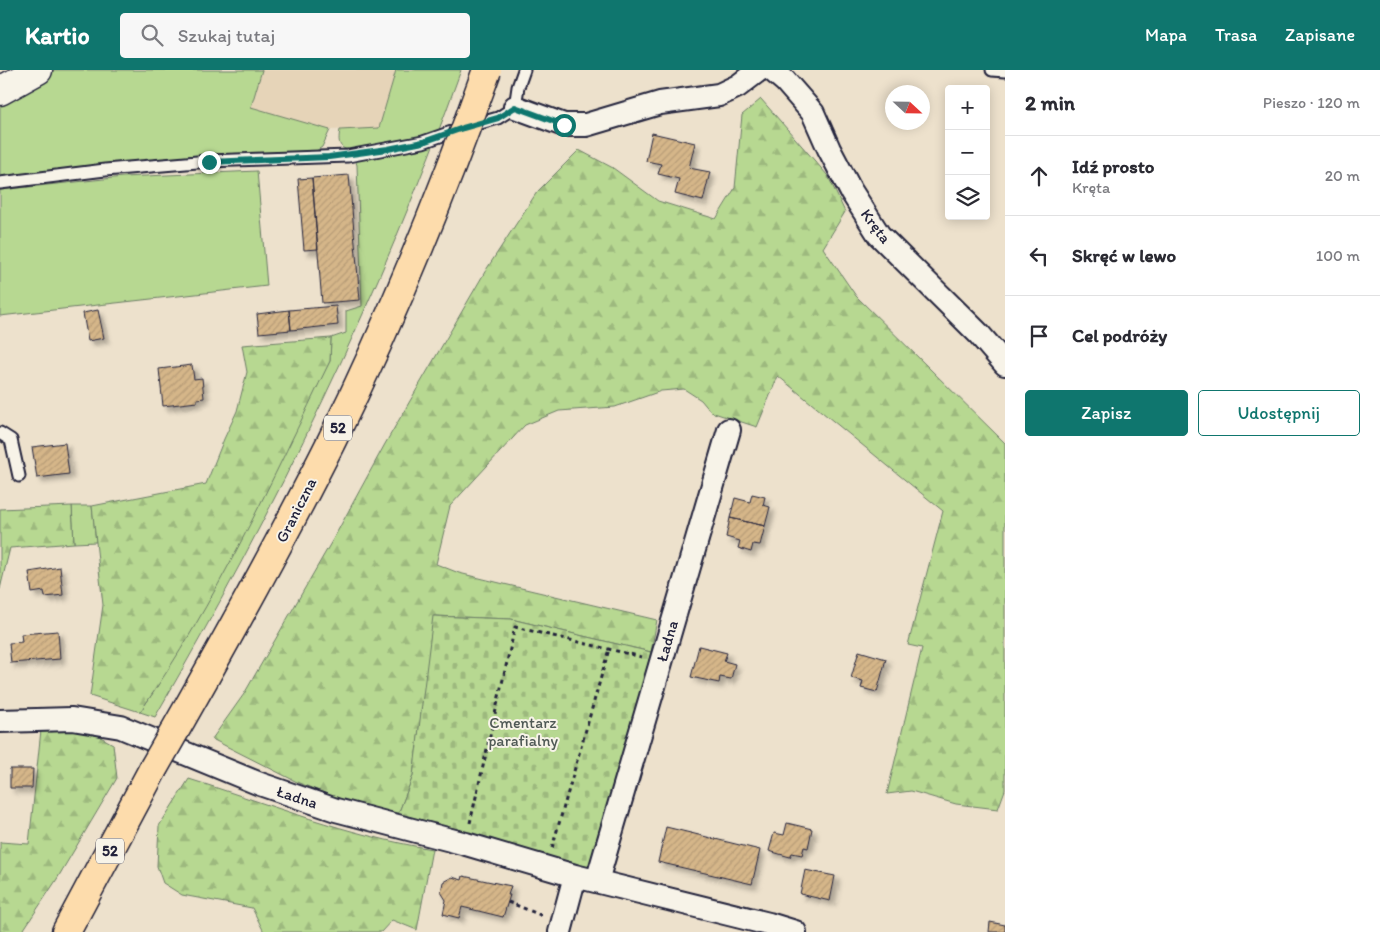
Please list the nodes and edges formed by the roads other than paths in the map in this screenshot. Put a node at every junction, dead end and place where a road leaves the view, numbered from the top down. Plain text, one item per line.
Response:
1 (38, 70) edge
2 (487, 70) edge
3 (524, 70) edge
4 (759, 70) edge
5 (772, 70) edge
6 (992, 70) edge
7 (1005, 71) edge
8 (0, 91) edge
9 (515, 107) junction
10 (0, 183) edge
11 (1005, 364) edge
12 (729, 430) dead end
13 (0, 433) edge
14 (20, 476) dead end
15 (0, 721) edge
16 (575, 876) junction
17 (597, 881) junction
18 (561, 927) edge
19 (66, 932) edge
20 (795, 932) edge

1 - 8 street
2 - 19 highway, Graniczna / 52, bridge
3 - 9 lane
4 - 9 street
5 - 11 street, Kręta
6 - 7 lane
9 - 10 lane
12 - 17 street, Ładna
13 - 14 lane
15 - 16 street, Ładna
16 - 17 street, Ładna
16 - 18 street
17 - 20 street, Ładna

